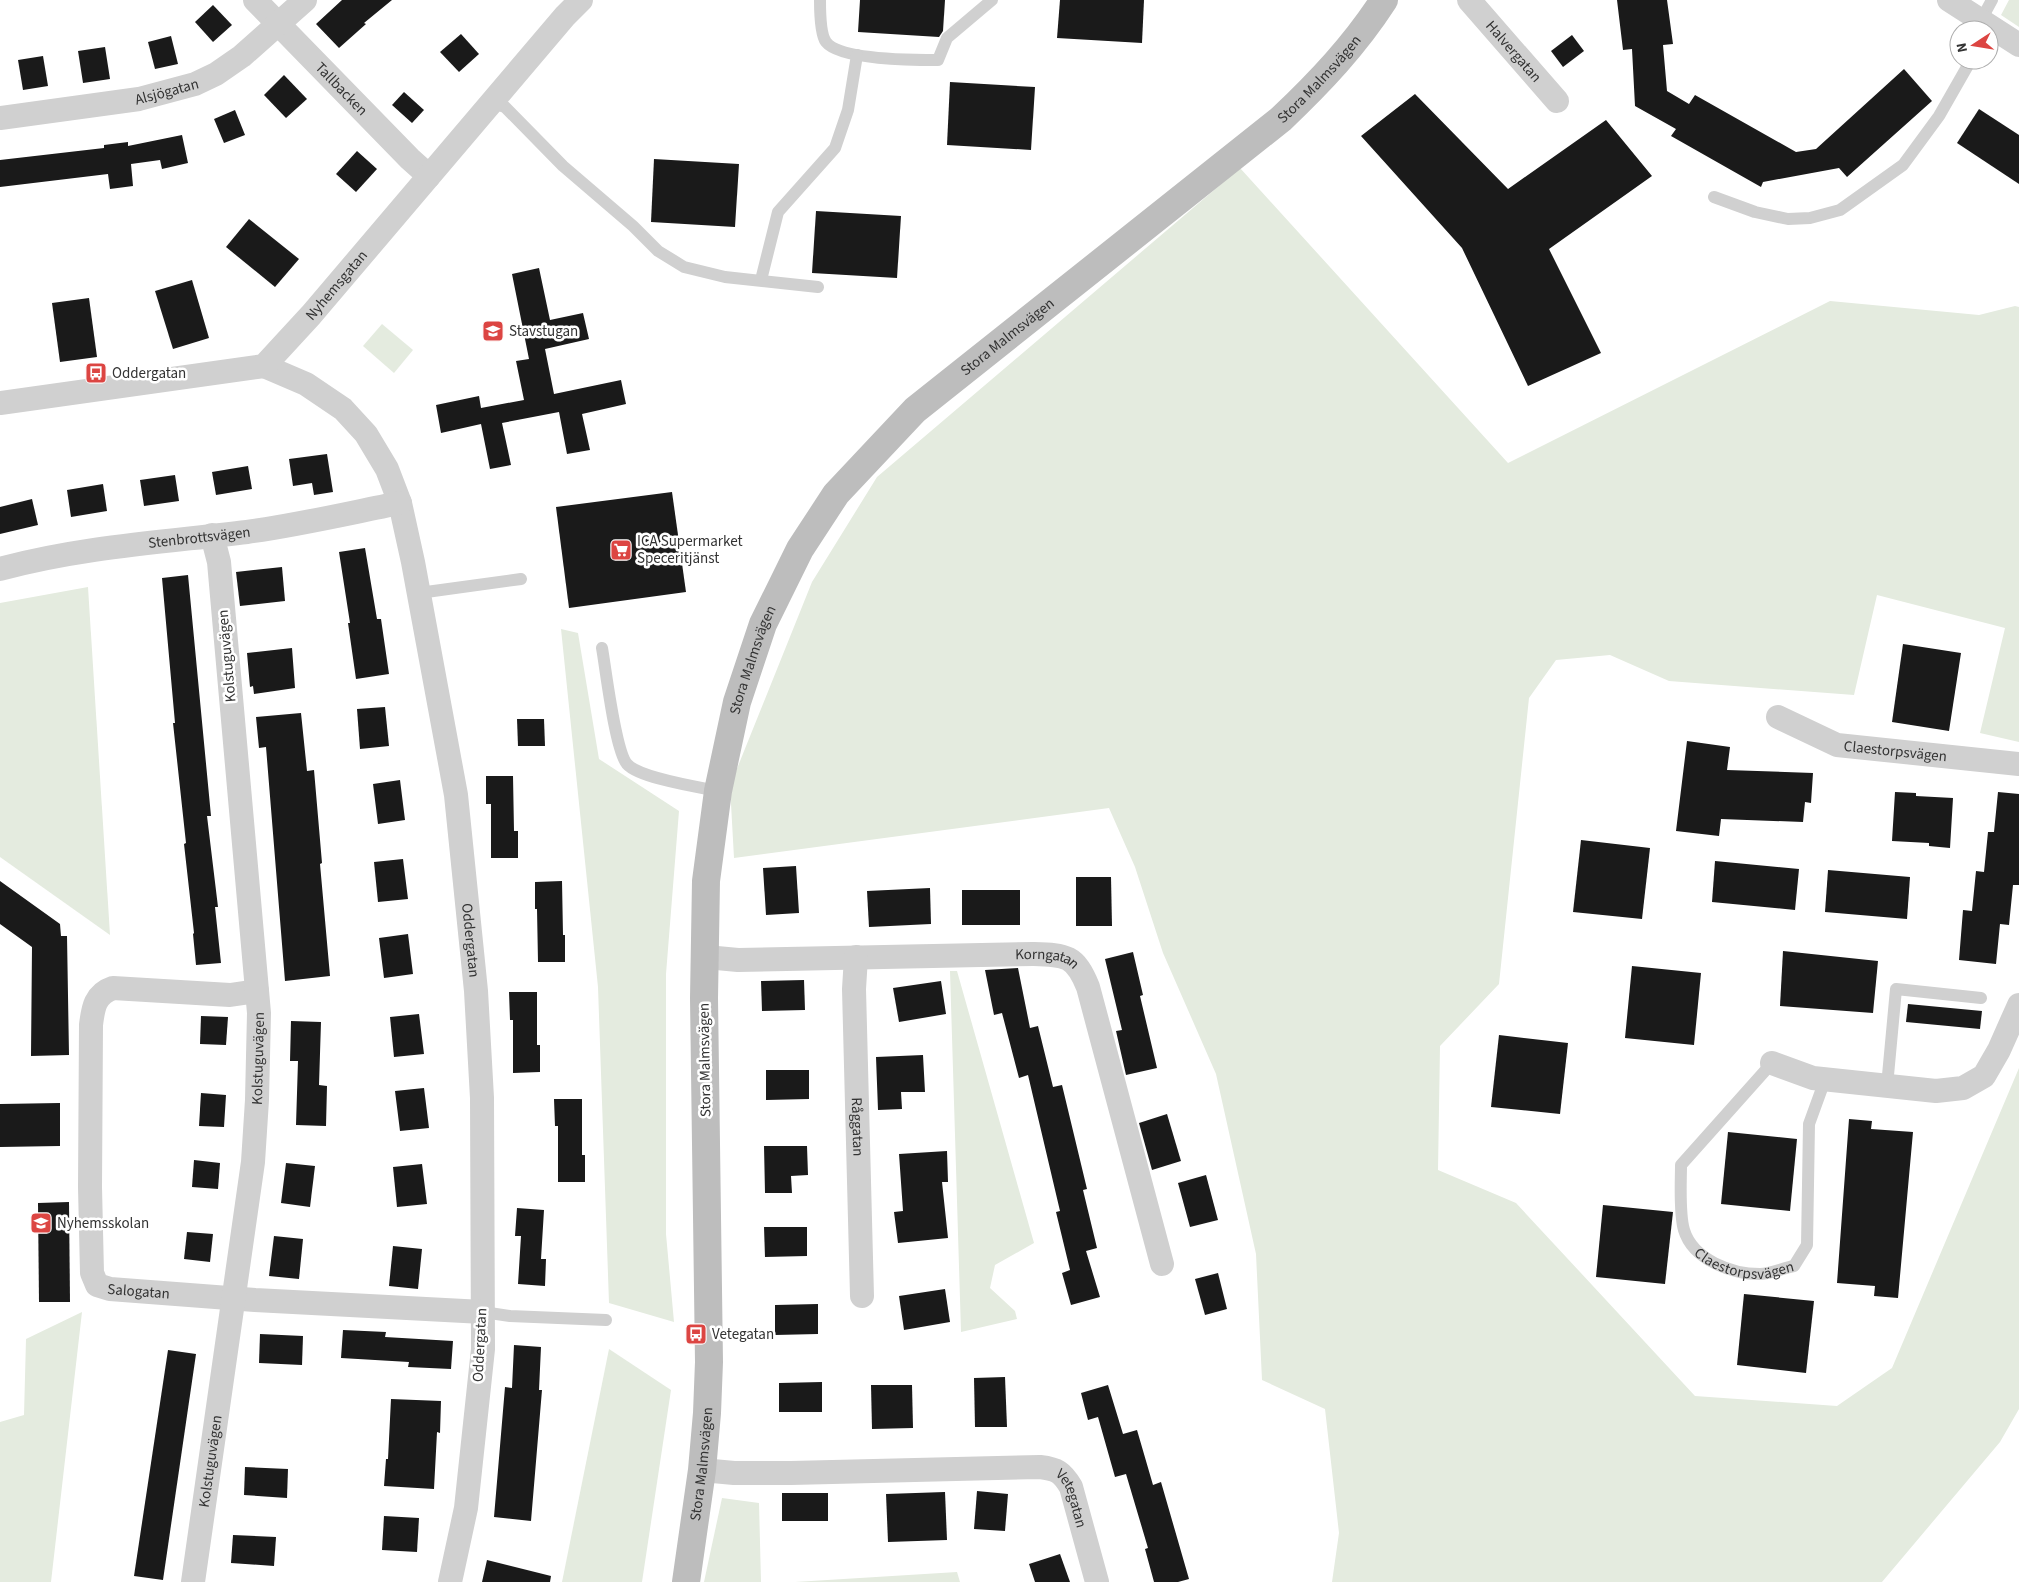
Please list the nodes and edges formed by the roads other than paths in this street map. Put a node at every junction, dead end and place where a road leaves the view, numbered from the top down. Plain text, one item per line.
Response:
1 (255, 0) edge
2 (305, 0) edge
3 (581, 0) edge
4 (820, 0) edge
5 (992, 0) edge
6 (1384, 0) edge
7 (1470, 0) edge
8 (1949, 0) edge
9 (1992, 0) edge
10 (1976, 20) edge
11 (1985, 20) edge
12 (278, 24) junction
13 (1999, 34) edge
14 (2019, 45) edge
15 (857, 54) junction
16 (1964, 70) edge
17 (1557, 101) dead end
18 (491, 102) junction
19 (0, 118) edge
20 (428, 176) junction
21 (1714, 197) dead end
22 (761, 280) junction
23 (818, 287) dead end
24 (264, 366) junction
25 (0, 403) edge
26 (400, 503) junction
27 (212, 535) junction
28 (0, 569) edge
29 (521, 579) dead end
30 (419, 593) junction
31 (602, 648) dead end
32 (1778, 717) dead end
33 (2019, 764) edge
34 (718, 792) junction
35 (706, 957) junction
36 (856, 957) junction
37 (257, 991) junction
38 (1981, 998) dead end
39 (2019, 1005) edge
40 (1772, 1062) joint
41 (1825, 1080) junction
42 (1887, 1086) junction
43 (1162, 1264) dead end
44 (862, 1296) dead end
45 (234, 1298) junction
46 (483, 1312) junction
47 (606, 1320) dead end
48 (702, 1470) junction
49 (193, 1582) edge
50 (450, 1582) edge
51 (686, 1582) edge
52 (1097, 1582) edge

1 - 12 street, Tallbacken
2 - 12 street, Alsjögatan
3 - 18 street, Nyhemsgatan
4 - 15 lane
5 - 15 lane
6 - 34 street, Stora Malmsvägen
7 - 17 street, Halvergatan
8 - 10 street
9 - 11 lane
12 - 19 street, Alsjögatan
12 - 20 street, Tallbacken
13 - 14 street
15 - 22 lane
16 - 21 lane
18 - 20 street, Nyhemsgatan
18 - 22 lane
20 - 24 street, Nyhemsgatan
22 - 23 lane
24 - 25 street
24 - 26 street, Oddergatan
26 - 27 street, Stenbrottsvägen
26 - 30 street, Oddergatan
27 - 28 street, Stenbrottsvägen
27 - 37 street, Kolstuguvägen
29 - 30 lane
30 - 46 street, Oddergatan
31 - 34 lane
32 - 33 street, Claestorpsvägen
34 - 35 street, Stora Malmsvägen
35 - 36 street, Korngatan
35 - 48 street, Stora Malmsvägen
36 - 43 street, Korngatan
36 - 44 street, Råggatan
37 - 45 street, Kolstuguvägen
37 - 45 street, Salogatan
38 - 42 lane
39 - 42 street, Claestorpsvägen
40 - 41 street, Claestorpsvägen
40 - 41 lane, Claestorpsvägen
41 - 42 street, Claestorpsvägen
45 - 46 street, Salogatan
45 - 49 street, Kolstuguvägen
46 - 47 lane
46 - 50 street, Oddergatan
48 - 51 street, Stora Malmsvägen
48 - 52 street, Vetegatan

